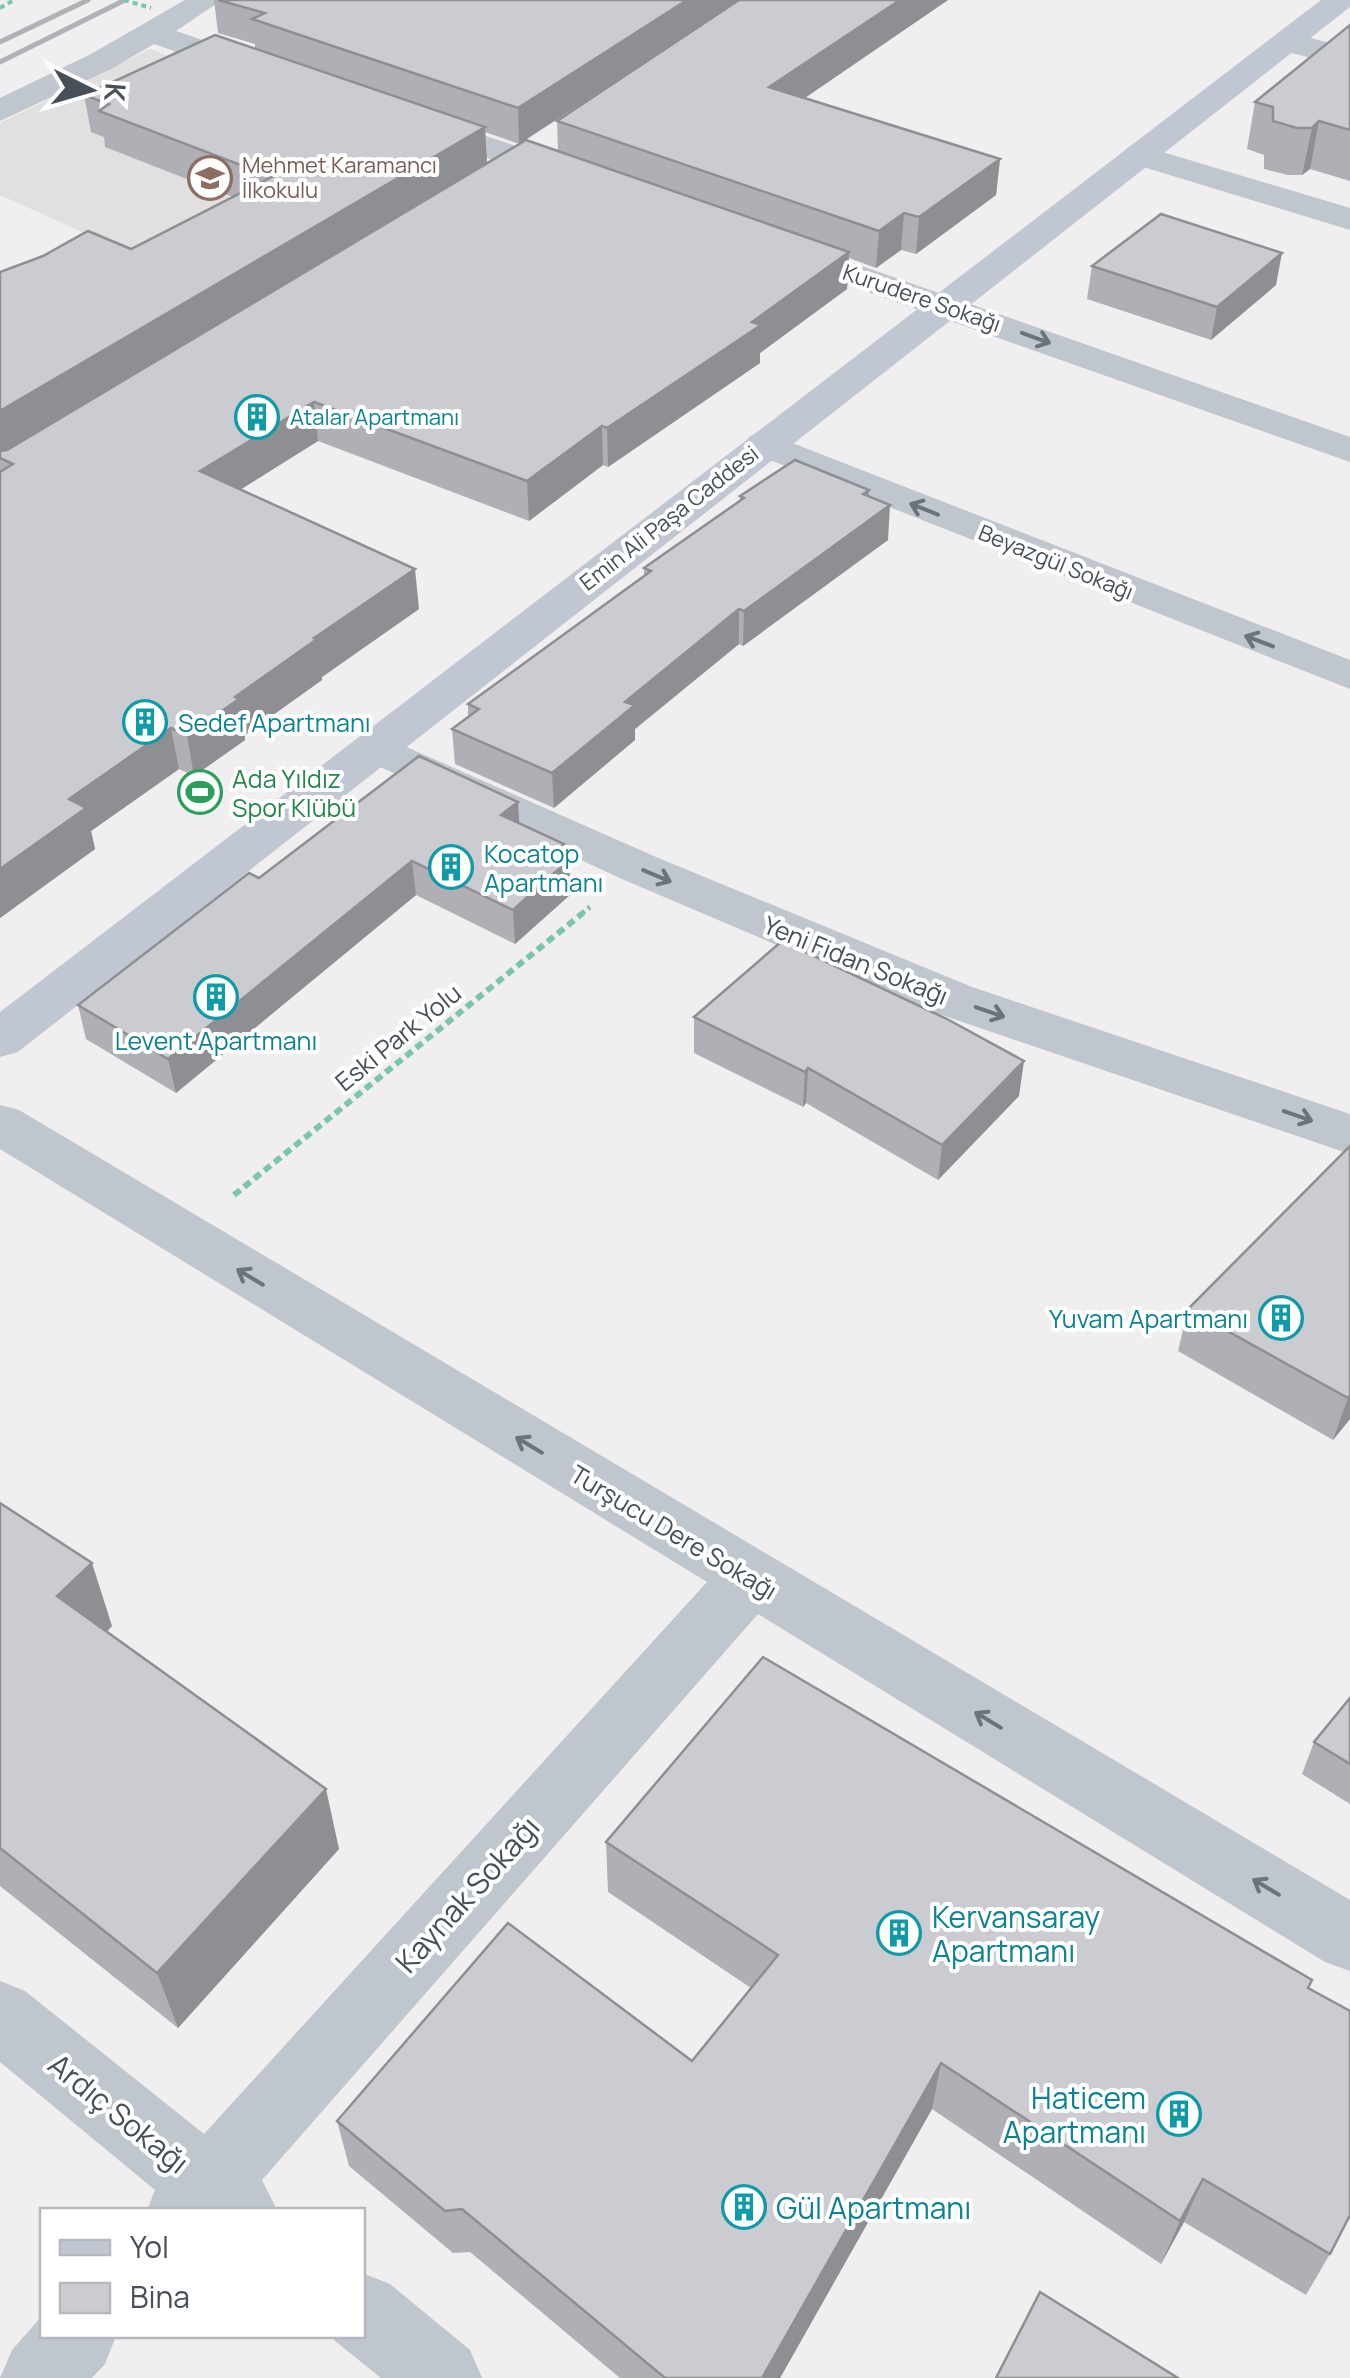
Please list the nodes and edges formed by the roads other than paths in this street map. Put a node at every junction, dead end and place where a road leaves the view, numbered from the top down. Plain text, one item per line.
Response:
1 (206, 0) edge
2 (1340, 0) edge
3 (151, 20) junction
4 (1287, 42) junction
5 (1350, 58) edge
6 (301, 84) edge
7 (376, 109) edge
8 (0, 112) edge
9 (558, 138) edge
10 (1139, 156) junction
11 (525, 160) junction
12 (491, 180) edge
13 (598, 185) edge
14 (1350, 219) edge
15 (744, 236) edge
16 (944, 305) junction
17 (764, 444) junction
18 (1350, 450) edge
19 (1350, 676) edge
20 (377, 748) junction
21 (0, 1039) edge
22 (0, 1124) edge
23 (1350, 1134) edge
24 (750, 1578) junction
25 (1350, 1938) edge
26 (0, 2016) edge
27 (210, 2202) edge
28 (365, 2314) edge
29 (74, 2338) edge
30 (40, 2378) edge
31 (442, 2378) edge

1 - 3 street
2 - 4 street, Emin Ali Paşa Caddesi
3 - 6 street
3 - 8 street
4 - 5 street
4 - 10 street, Emin Ali Paşa Caddesi
7 - 11 street
9 - 11 street
10 - 14 street
10 - 16 street, Emin Ali Paşa Caddesi
11 - 12 street
11 - 13 street
15 - 16 street, Kurudere Sokağı
16 - 17 street, Emin Ali Paşa Caddesi
16 -> 18 street, Kurudere Sokağı
19 -> 17 street, Beyazgül Sokağı
17 - 20 street, Emin Ali Paşa Caddesi
20 - 21 street, Emin Ali Paşa Caddesi
20 -> 23 street, Yeni Fidan Sokağı
24 -> 22 street, Turşucu Dere Sokağı
25 -> 24 street, Turşucu Dere Sokağı
24 - 27 street, Kaynak Sokağı
26 - 27 street, Ardıç Sokağı
28 - 31 street
29 - 30 street

